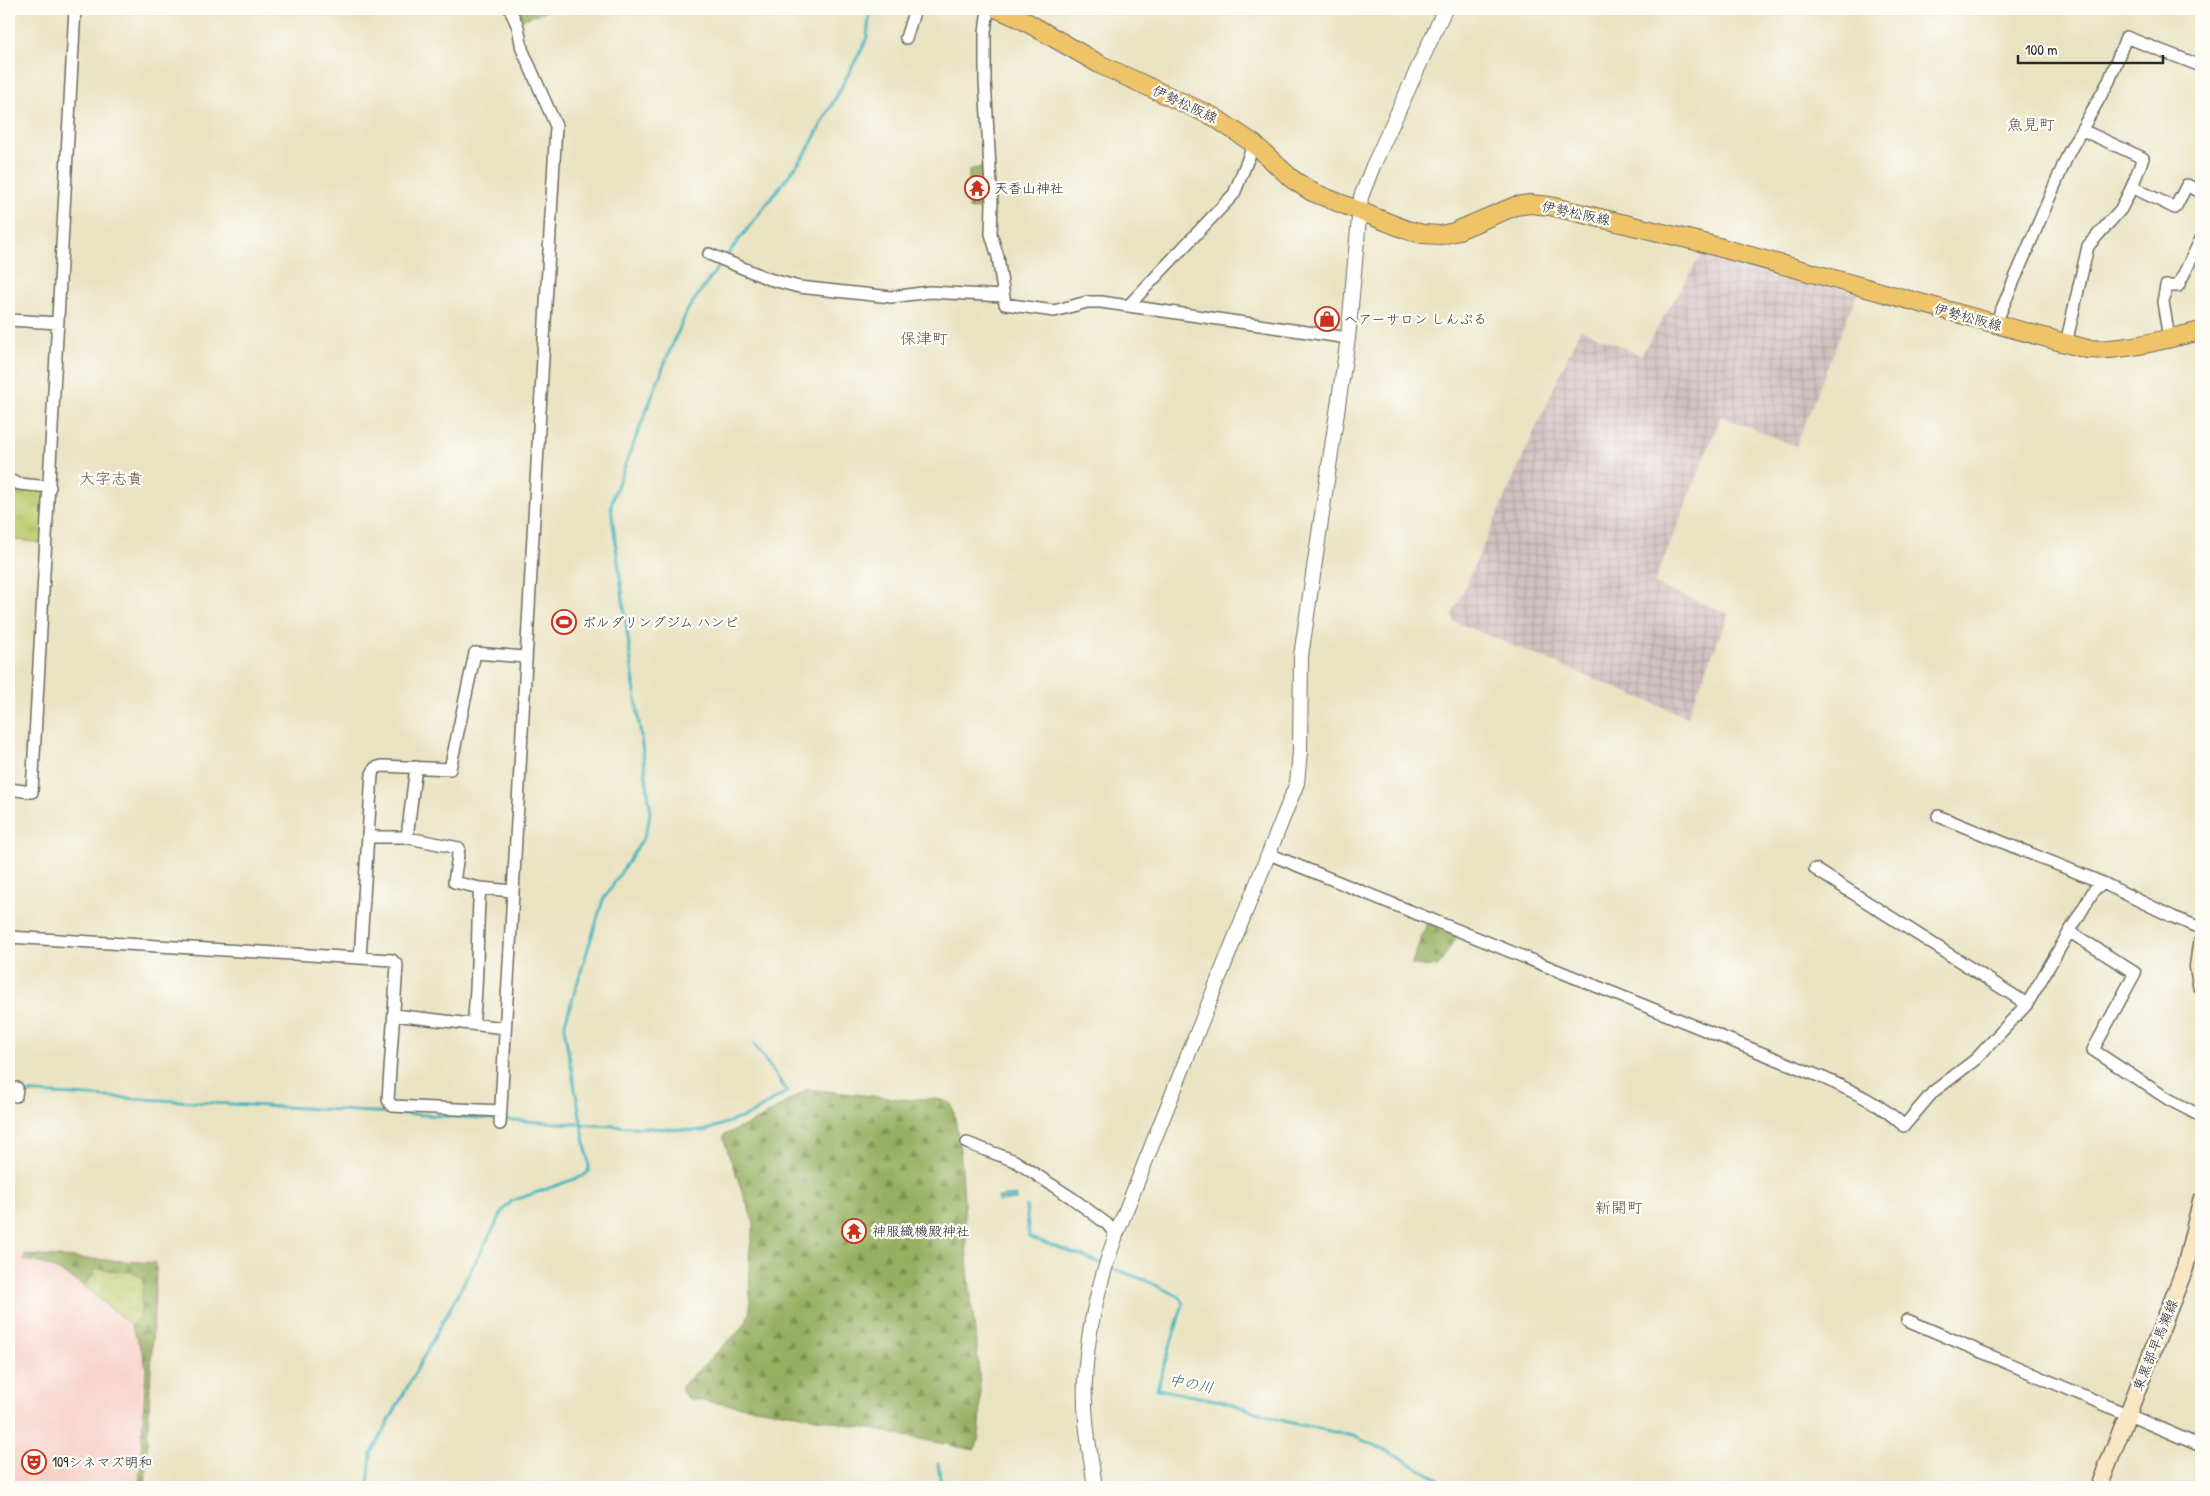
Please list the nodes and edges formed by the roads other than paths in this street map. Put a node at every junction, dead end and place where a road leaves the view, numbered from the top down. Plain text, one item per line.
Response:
1 (75, 9) edge
2 (510, 9) edge
3 (915, 9) edge
4 (988, 9) edge
5 (998, 9) edge
6 (1445, 9) edge
7 (906, 38) dead end
8 (2201, 66) edge
9 (2082, 130) junction
10 (1254, 144) junction
11 (2132, 187) junction
12 (2201, 192) edge
13 (1359, 212) junction
14 (2201, 239) edge
15 (719, 258) dead end
16 (1003, 296) junction
17 (1130, 305) junction
18 (9, 320) edge
19 (58, 322) junction
20 (1995, 325) junction
21 (2201, 331) edge
22 (1348, 338) junction
23 (2169, 338) junction
24 (2066, 344) junction
25 (9, 480) edge
26 (50, 487) junction
27 (525, 657) junction
28 (416, 767) junction
29 (9, 789) edge
30 (1938, 816) dead end
31 (369, 837) junction
32 (407, 837) junction
33 (1269, 854) junction
34 (1815, 869) dead end
35 (2103, 884) junction
36 (480, 888) junction
37 (513, 891) junction
38 (2201, 928) edge
39 (2070, 932) junction
40 (9, 936) edge
41 (2201, 944) edge
42 (360, 958) junction
43 (2201, 985) edge
44 (2027, 1004) junction
45 (394, 1015) junction
46 (473, 1024) junction
47 (505, 1028) junction
48 (2201, 1116) edge
49 (967, 1143) dead end
50 (2201, 1200) edge
51 (1116, 1235) junction
52 (1907, 1320) dead end
53 (2128, 1413) junction
54 (2201, 1446) edge
55 (1095, 1487) edge
56 (2099, 1487) edge

1 - 19 street
2 - 27 street
3 - 7 street
4 - 16 street
5 - 10 main road, 伊勢松阪線
6 - 13 street
8 - 9 street
9 - 11 street
9 - 20 street
10 - 13 main road, 伊勢松阪線
10 - 17 street
11 - 12 street
11 - 24 street
13 - 20 main road, 伊勢松阪線
13 - 22 street
14 - 23 street
15 - 16 street
16 - 17 street
17 - 22 street
18 - 19 street
19 - 26 street
20 - 24 main road, 伊勢松阪線
21 - 23 main road, 伊勢松阪線
22 - 33 street
23 - 24 main road, 伊勢松阪線
25 - 26 street
26 - 29 street
27 - 28 street
27 - 37 street
28 - 31 street
28 - 32 street
30 - 35 street
31 - 32 street
31 - 42 street
32 - 36 street
33 - 44 street
33 - 51 street
34 - 44 street
35 - 38 street
35 - 39 street
36 - 37 street
36 - 46 street
37 - 47 street
39 - 44 street
39 - 48 street
40 - 42 street
41 - 43 main road
42 - 45 street
45 - 46 street
45 - 47 street
46 - 47 street
49 - 51 street
50 - 53 main road, 東黒部早馬瀬線
51 - 55 street
52 - 53 street
53 - 54 street
53 - 56 main road, 東黒部早馬瀬線

